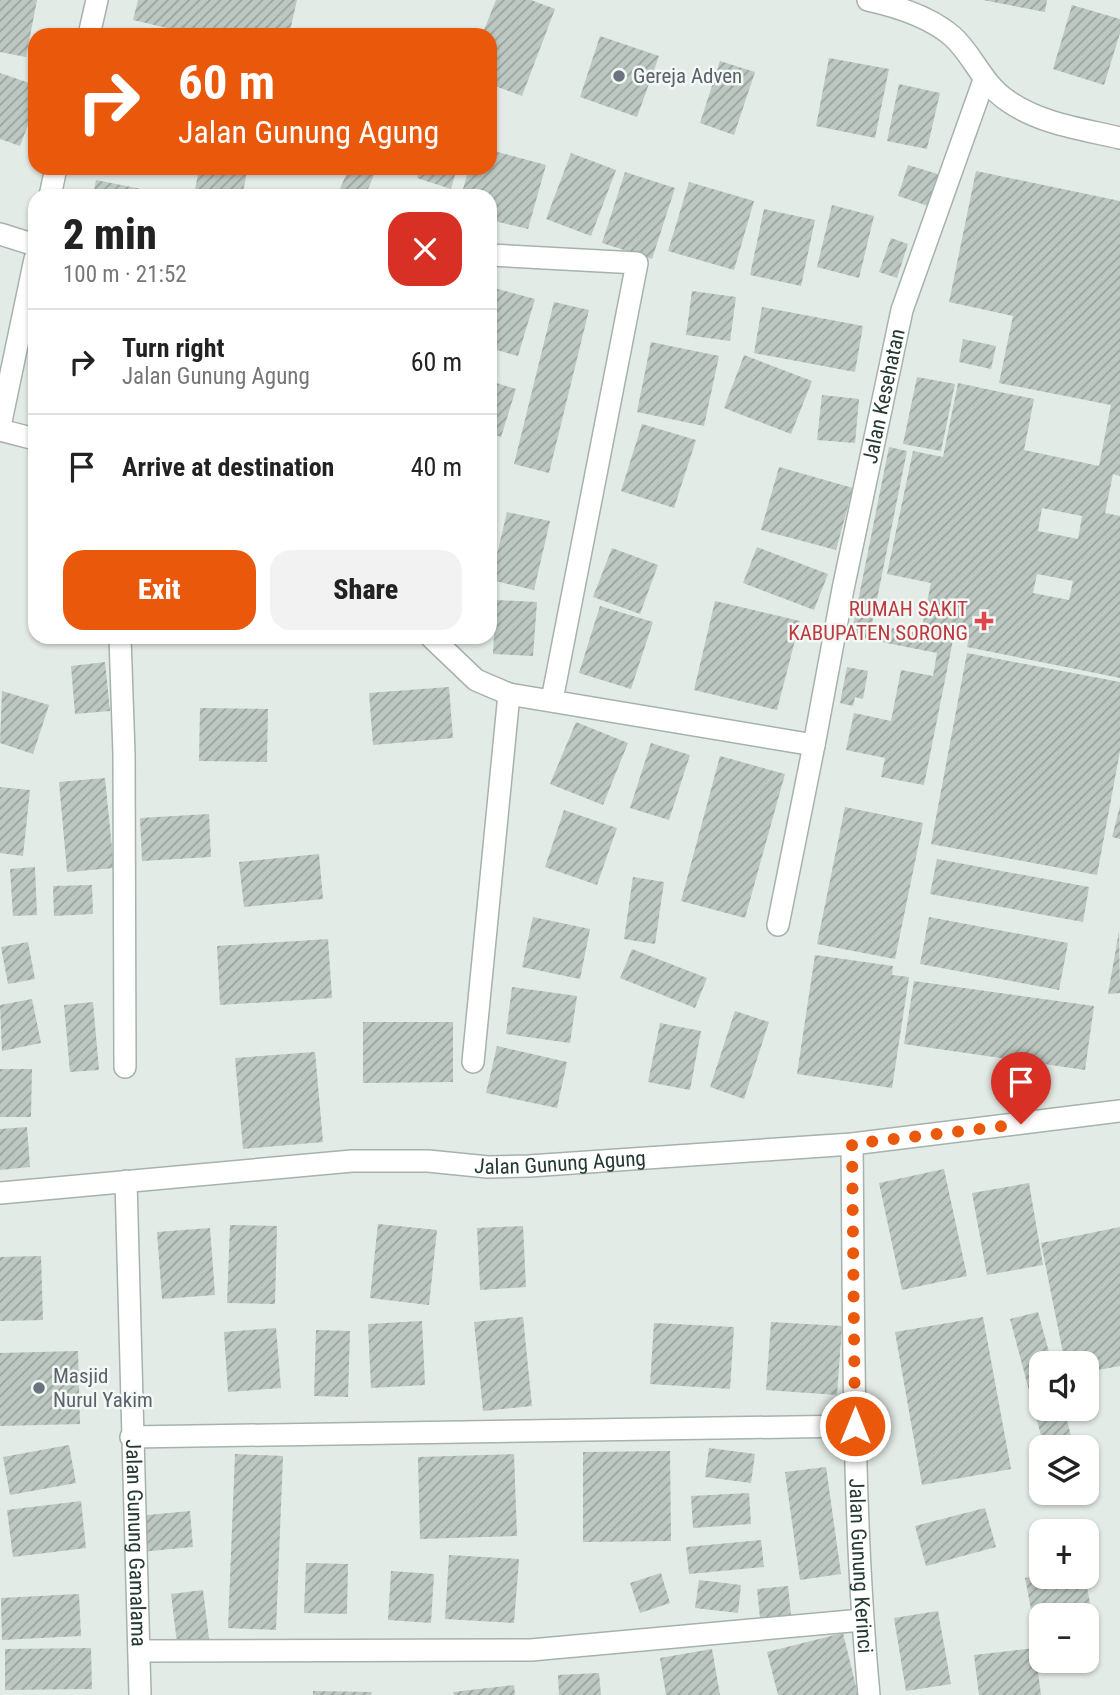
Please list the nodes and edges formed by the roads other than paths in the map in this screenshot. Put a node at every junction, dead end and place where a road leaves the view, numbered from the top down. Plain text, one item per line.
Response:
1 (97, 0) edge
2 (868, 0) edge
3 (91, 28) edge
4 (984, 80) junction
5 (1120, 138) edge
6 (0, 233) edge
7 (28, 243) edge
8 (497, 255) edge
9 (28, 292) edge
10 (0, 428) edge
11 (28, 437) edge
12 (120, 644) edge
13 (438, 644) edge
14 (509, 694) junction
15 (552, 699) junction
16 (814, 745) junction
17 (778, 925) dead end
18 (473, 1062) dead end
19 (125, 1067) dead end
20 (1120, 1111) edge
21 (852, 1144) junction
22 (126, 1181) junction
23 (0, 1193) edge
24 (855, 1426) junction
25 (131, 1437) junction
26 (862, 1620) junction
27 (139, 1651) junction
28 (140, 1695) edge
29 (869, 1695) edge

1 - 3 street
2 - 4 street
4 - 5 street
4 - 16 street, Jalan Kesehatan
6 - 7 street
8 - 15 street
9 - 10 street
10 - 11 street
12 - 19 street
13 - 14 street
14 - 15 street
14 - 18 street
15 - 16 street
16 - 17 street, Jalan Kesehatan
20 - 21 street, Jalan Gunung Agung
21 - 22 street, Jalan Gunung Agung
21 - 24 street, Jalan Gunung Kerinci
22 - 23 street, Jalan Gunung Agung
22 - 25 street, Jalan Gunung Gamalama
24 - 25 street
24 - 26 street, Jalan Gunung Kerinci
25 - 27 street, Jalan Gunung Gamalama
26 - 27 street
26 - 29 street, Jalan Gunung Kerinci
27 - 28 street, Jalan Gunung Gamalama

